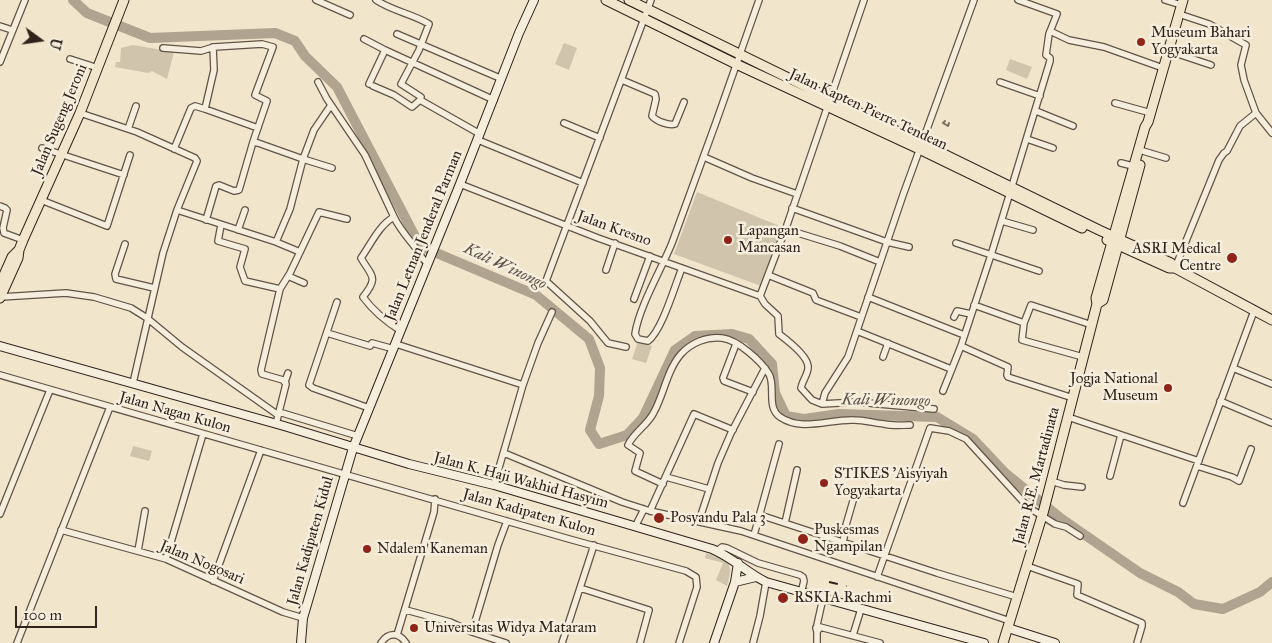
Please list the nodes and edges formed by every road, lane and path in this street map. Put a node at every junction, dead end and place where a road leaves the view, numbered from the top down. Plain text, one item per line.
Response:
1 (25, 0) edge
2 (316, 0) edge
3 (376, 0) edge
4 (392, 0) edge
5 (528, 0) edge
6 (534, 0) edge
7 (606, 0) edge
8 (629, 0) edge
9 (759, 0) edge
10 (864, 0) edge
11 (974, 0) edge
12 (1165, 0) edge
13 (1023, 1) edge
14 (123, 2) edge
15 (649, 5) edge
16 (1181, 6) edge
17 (388, 7) junction
18 (350, 15) dead end
19 (643, 18) junction
20 (0, 26) edge
21 (12, 30) junction
22 (1050, 31) junction
23 (519, 33) junction
24 (398, 34) dead end
25 (364, 39) dead end
26 (421, 44) junction
27 (213, 47) junction
28 (163, 48) dead end
29 (386, 50) junction
30 (1168, 51) junction
31 (740, 55) junction
32 (70, 59) dead end
33 (0, 62) edge
34 (413, 63) junction
35 (736, 64) junction
36 (1212, 65) dead end
37 (98, 68) junction
38 (1163, 68) junction
39 (502, 79) junction
40 (622, 80) junction
41 (318, 82) dead end
42 (1000, 82) dead end
43 (1040, 96) junction
44 (420, 100) junction
45 (494, 100) junction
46 (684, 102) dead end
47 (828, 102) junction
48 (1114, 103) dead end
49 (331, 105) junction
50 (136, 106) dead end
51 (205, 109) junction
52 (1036, 111) junction
53 (80, 113) junction
54 (1151, 113) junction
55 (1256, 113) junction
56 (1148, 122) junction
57 (564, 123) dead end
58 (1074, 126) dead end
59 (258, 128) junction
60 (128, 129) junction
61 (1272, 134) edge
62 (479, 137) junction
63 (600, 138) junction
64 (1026, 139) junction
65 (253, 142) junction
66 (920, 147) junction
67 (42, 148) dead end
68 (1053, 148) dead end
69 (174, 149) junction
70 (1143, 151) junction
71 (62, 154) junction
72 (130, 155) dead end
73 (704, 157) junction
74 (1166, 158) dead end
75 (303, 159) junction
76 (1121, 163) dead end
77 (1133, 166) junction
78 (332, 168) dead end
79 (124, 175) junction
80 (582, 183) junction
81 (460, 184) junction
82 (1011, 190) junction
83 (797, 194) junction
84 (41, 200) junction
85 (0, 206) edge
86 (792, 208) junction
87 (177, 210) junction
88 (245, 210) dead end
89 (394, 216) junction
90 (347, 219) dead end
91 (206, 220) junction
92 (1121, 220) junction
93 (1002, 221) junction
94 (221, 224) junction
95 (567, 225) junction
96 (785, 229) junction
97 (238, 230) junction
98 (1033, 230) dead end
99 (1099, 233) junction
100 (24, 240) junction
101 (276, 242) junction
102 (887, 242) junction
103 (956, 243) dead end
104 (125, 244) dead end
105 (615, 244) junction
106 (1118, 245) junction
107 (909, 247) dead end
108 (19, 250) junction
109 (300, 252) junction
110 (991, 255) junction
111 (650, 256) junction
112 (665, 261) junction
113 (428, 262) junction
114 (880, 262) junction
115 (682, 268) junction
116 (1174, 268) junction
117 (606, 270) dead end
118 (1039, 271) dead end
119 (768, 275) junction
120 (288, 276) junction
121 (0, 284) edge
122 (304, 284) dead end
123 (154, 288) junction
124 (280, 289) junction
125 (760, 296) junction
126 (868, 297) junction
127 (0, 298) edge
128 (634, 299) dead end
129 (337, 302) dead end
130 (974, 305) junction
131 (1254, 311) junction
132 (552, 312) dead end
133 (971, 314) junction
134 (861, 317) junction
135 (954, 317) dead end
136 (147, 318) junction
137 (1272, 320) edge
138 (1024, 323) junction
139 (1092, 324) junction
140 (857, 330) junction
141 (401, 331) junction
142 (327, 333) junction
143 (964, 335) junction
144 (0, 341) edge
145 (888, 343) junction
146 (736, 344) junction
147 (0, 346) edge
148 (395, 346) junction
149 (960, 346) junction
150 (626, 347) dead end
151 (882, 357) dead end
152 (1083, 357) junction
153 (44, 358) junction
154 (765, 368) junction
155 (1233, 368) junction
156 (951, 369) junction
157 (288, 373) dead end
158 (0, 375) edge
159 (285, 382) junction
160 (132, 383) junction
161 (1272, 384) edge
162 (523, 385) junction
163 (50, 390) junction
164 (943, 391) dead end
165 (753, 392) junction
166 (1073, 398) junction
167 (1220, 401) junction
168 (822, 404) junction
169 (110, 407) junction
170 (369, 408) junction
171 (934, 409) dead end
172 (278, 413) junction
173 (1068, 417) junction
174 (1272, 423) edge
175 (276, 424) junction
176 (910, 425) dead end
177 (733, 430) junction
178 (203, 434) junction
179 (1121, 435) junction
180 (358, 436) junction
181 (779, 444) dead end
182 (353, 448) junction
183 (1251, 449) dead end
184 (261, 450) junction
185 (504, 453) junction
186 (1198, 463) junction
187 (797, 470) dead end
188 (344, 474) junction
189 (1110, 476) dead end
190 (666, 477) junction
191 (1051, 482) junction
192 (663, 484) junction
193 (494, 485) junction
194 (1082, 487) dead end
195 (709, 490) junction
196 (870, 494) dead end
197 (435, 499) junction
198 (443, 501) junction
199 (1183, 503) dead end
200 (647, 510) junction
201 (145, 511) dead end
202 (434, 512) junction
203 (0, 514) edge
204 (1042, 514) junction
205 (760, 515) junction
206 (507, 521) junction
207 (699, 521) junction
208 (785, 523) junction
209 (635, 526) junction
210 (60, 530) junction
211 (754, 536) junction
212 (1080, 536) dead end
213 (843, 542) junction
214 (594, 545) junction
215 (717, 550) junction
216 (138, 551) junction
217 (884, 555) junction
218 (166, 560) junction
219 (758, 563) junction
220 (741, 565) junction
221 (1027, 566) junction
222 (877, 576) junction
223 (756, 577) junction
224 (212, 581) junction
225 (735, 582) junction
226 (766, 582) junction
227 (580, 588) junction
228 (802, 593) junction
229 (1017, 597) junction
230 (823, 598) junction
231 (860, 608) junction
232 (406, 610) junction
233 (303, 618) junction
234 (1009, 625) junction
235 (816, 630) junction
236 (472, 632) junction
237 (398, 635) junction
238 (853, 638) edge
239 (17, 643) edge
240 (301, 643) edge
241 (381, 643) edge
242 (406, 643) edge
243 (506, 643) edge
244 (562, 643) edge
245 (640, 643) edge
246 (679, 643) edge
247 (714, 643) edge
248 (753, 643) edge
249 (818, 643) edge
250 (880, 643) edge
251 (984, 643) edge
252 (1003, 643) edge
253 (1055, 643) edge
254 (1137, 643) edge

1 - 21 street
2 - 18 street
3 - 17 street
4 - 17 street
5 - 23 main road, Jalan Letnan Jenderal Parman
6 - 23 main road, Jalan Letnan Jenderal Parman
7 - 19 main road, Jalan Kapten Pierre Tendean
8 - 15 main road, Jalan Kapten Pierre Tendean
9 - 31 street
10 - 47 street
11 - 66 street
12 - 16 street
13 - 22 street
14 - 37 main road, Jalan Sugeng Jeroni
15 - 19 street
15 - 31 main road, Jalan Kapten Pierre Tendean
16 - 30 main road, Jalan R.E. Martadinata
16 - 55 street
17 - 26 street
19 - 35 main road, Jalan Kapten Pierre Tendean
19 - 40 street
20 - 21 street
21 - 33 street
22 - 38 street
22 - 43 street
23 - 39 main road, Jalan Letnan Jenderal Parman
24 - 26 street
25 - 29 street
26 - 34 street
26 - 39 street
27 - 28 street
27 - 51 street
27 - 59 street
29 - 34 street
29 - 44 street
30 - 36 street
30 - 38 main road, Jalan R.E. Martadinata
31 - 35 street
31 - 47 main road, Jalan Kapten Pierre Tendean
32 - 37 street
34 - 44 street
34 - 45 street
35 - 47 main road, Jalan Kapten Pierre Tendean
35 - 73 street
37 - 53 main road, Jalan Sugeng Jeroni
38 - 54 main road, Jalan R.E. Martadinata
39 - 45 main road, Jalan Letnan Jenderal Parman
40 - 46 street
40 - 63 street
41 - 49 street
42 - 43 street
43 - 52 street
44 - 62 street
45 - 62 main road, Jalan Letnan Jenderal Parman
47 - 66 main road, Jalan Kapten Pierre Tendean
47 - 83 street
48 - 54 street
49 - 75 street
49 - 89 street
50 - 60 street
51 - 59 street
51 - 69 street
52 - 58 street
52 - 64 street
53 - 60 street
53 - 71 main road, Jalan Sugeng Jeroni
54 - 56 main road, Jalan R.E. Martadinata
55 - 61 street
55 - 116 street
56 - 70 main road, Jalan R.E. Martadinata
56 - 77 main road, Jalan R.E. Martadinata
57 - 63 street
59 - 65 street
60 - 69 street
62 - 80 street
62 - 81 main road, Jalan Letnan Jenderal Parman
63 - 80 street
64 - 68 street
64 - 82 street
65 - 75 street
65 - 91 street
66 - 82 main road, Jalan Kapten Pierre Tendean
66 - 102 street
67 - 71 street
69 - 87 street
70 - 74 street
70 - 92 main road, Jalan R.E. Martadinata
71 - 79 street
71 - 84 main road, Jalan Sugeng Jeroni
72 - 79 street
73 - 83 street
73 - 112 street
75 - 78 street
75 - 101 street
76 - 77 street
77 - 92 main road, Jalan R.E. Martadinata
79 - 84 street
80 - 95 street
81 - 95 street, Jalan Kresno
81 - 113 main road, Jalan Letnan Jenderal Parman
82 - 93 street
82 - 99 main road, Jalan Kapten Pierre Tendean
83 - 86 street
84 - 100 main road, Jalan Sugeng Jeroni
85 - 100 street
86 - 96 street
86 - 102 street
87 - 91 street
87 - 123 street
88 - 97 street
89 - 113 street
89 - 141 street
90 - 109 street
91 - 94 street
92 - 99 main road
92 - 106 main road, Jalan R.E. Martadinata
92 - 106 main road
93 - 98 street
93 - 110 street
94 - 97 street
94 - 124 street
95 - 105 street, Jalan Kresno
95 - 150 street
96 - 114 street
96 - 119 street
97 - 101 street
99 - 106 main road, Jalan Kapten Pierre Tendean
100 - 108 main road, Jalan Sugeng Jeroni
101 - 109 street
102 - 107 street
102 - 114 street
103 - 110 street
104 - 123 street
105 - 111 street, Jalan Kresno
105 - 117 street
106 - 116 main road, Jalan Kapten Pierre Tendean
106 - 139 main road, Jalan R.E. Martadinata
108 - 121 main road, Jalan Sugeng Jeroni
108 - 127 main road, Jalan Sugeng Jeroni
109 - 120 street
110 - 118 street
110 - 130 street
111 - 112 street, Jalan Kresno
111 - 128 street
112 - 115 street, Jalan Kresno
112 - 115 street
113 - 141 main road, Jalan Letnan Jenderal Parman
114 - 126 street
115 - 125 street, Jalan Kresno
116 - 131 main road, Jalan Kapten Pierre Tendean
119 - 125 street
119 - 134 street
120 - 122 street
120 - 124 street
123 - 136 street
124 - 159 street
125 - 168 street
126 - 134 street
126 - 143 street
127 - 136 street
129 - 142 street
130 - 133 street
130 - 138 street
131 - 137 main road, Jalan Kapten Pierre Tendean
131 - 155 street
132 - 162 street
133 - 135 street
133 - 143 street
134 - 140 street
136 - 160 street
136 - 172 street
138 - 139 street
138 - 152 street
139 - 152 main road, Jalan R.E. Martadinata
140 - 145 street
140 - 168 street
141 - 148 main road, Jalan Letnan Jenderal Parman
142 - 148 street
142 - 170 street
143 - 149 street
144 - 153 main road, Jalan K. Haji Wakhid Hasyim
145 - 151 street
145 - 156 street
146 - 154 street
146 - 165 street
146 - 192 street
147 - 153 main road, Jalan K. Haji Wakhid Hasyim
148 - 162 street
148 - 170 main road, Jalan Letnan Jenderal Parman
149 - 156 street
149 - 166 street
152 - 166 main road, Jalan R.E. Martadinata
153 - 160 main road, Jalan K. Haji Wakhid Hasyim
154 - 165 street
154 - 176 street
155 - 161 street
155 - 167 street
156 - 164 street
157 - 159 street
158 - 163 street, Jalan Nagan Kulon
159 - 172 street
160 - 175 main road, Jalan K. Haji Wakhid Hasyim
162 - 185 street
163 - 169 street, Jalan Nagan Kulon
163 - 203 street
165 - 177 street
166 - 173 main road, Jalan R.E. Martadinata
167 - 174 street
167 - 186 street
168 - 171 street
169 - 178 street, Jalan Nagan Kulon
169 - 210 street
170 - 180 main road, Jalan Letnan Jenderal Parman
172 - 175 street
172 - 180 street
173 - 179 street
173 - 191 main road, Jalan R.E. Martadinata
175 - 182 main road, Jalan K. Haji Wakhid Hasyim
177 - 190 street
177 - 195 street
178 - 184 street, Jalan Nagan Kulon
178 - 218 street
179 - 186 street
179 - 189 street
180 - 182 main road, Jalan Letnan Jenderal Parman
181 - 205 street
182 - 188 main road, Jalan Kadipaten Kidul
182 - 193 main road, Jalan K. Haji Wakhid Hasyim
183 - 186 street
184 - 188 street, Jalan Nagan Kulon
184 - 224 street
185 - 193 street
185 - 200 street
186 - 199 street
187 - 208 street
188 - 197 street, Jalan Kadipaten Kulon
188 - 233 main road, Jalan Kadipaten Kidul
190 - 192 street
190 - 195 street
191 - 194 street
191 - 204 main road, Jalan R.E. Martadinata
192 - 200 street
193 - 209 main road, Jalan K. Haji Wakhid Hasyim
195 - 207 street
196 - 213 street
197 - 198 street, Jalan Kadipaten Kulon
197 - 202 street
198 - 202 street
198 - 206 street, Jalan Kadipaten Kulon
200 - 207 street
200 - 209 street
201 - 216 street
202 - 232 street
204 - 212 street
204 - 217 street
204 - 221 main road, Jalan R.E. Martadinata
205 - 208 street
205 - 211 street
206 - 214 street, Jalan Kadipaten Kulon
206 - 236 street
207 - 211 street
208 - 213 street
209 - 215 main road, Jalan K. Haji Wakhid Hasyim
210 - 216 street, Jalan Nogosari
210 - 239 street
211 - 222 street
213 - 217 street
214 - 227 street
214 - 246 street, Jalan Kadipaten Kulon
215 - 219 street
215 - 220 main road, Jalan K. Haji Wakhid Hasyim
216 - 218 street, Jalan Nogosari
217 - 222 street
217 - 229 street
218 - 224 street, Jalan Nogosari
219 - 220 street
219 - 228 street
220 - 223 main road, Jalan K. Haji Wakhid Hasyim
220 - 225 main road
221 - 229 main road, Jalan R.E. Martadinata
221 - 254 street
222 - 234 street
223 - 225 main road
223 - 226 main road, Jalan K. Haji Wakhid Hasyim
224 - 233 street, Jalan Nogosari
225 - 247 main road
226 - 228 main road, Jalan K. Haji Wakhid Hasyim
226 - 248 street
227 - 244 street
227 - 245 street
228 - 230 main road, Jalan K. Haji Wakhid Hasyim
229 - 234 main road, Jalan R.E. Martadinata
230 - 231 main road, Jalan K. Haji Wakhid Hasyim
230 - 235 street
231 - 238 street
231 - 251 main road, Jalan K. Haji Wakhid Hasyim
232 - 236 street
232 - 237 street
233 - 240 main road, Jalan Kadipaten Kidul
234 - 252 main road, Jalan R.E. Martadinata
234 - 253 main road
235 - 238 street
235 - 249 street
236 - 243 street
237 - 241 street
237 - 242 street
238 - 250 street

